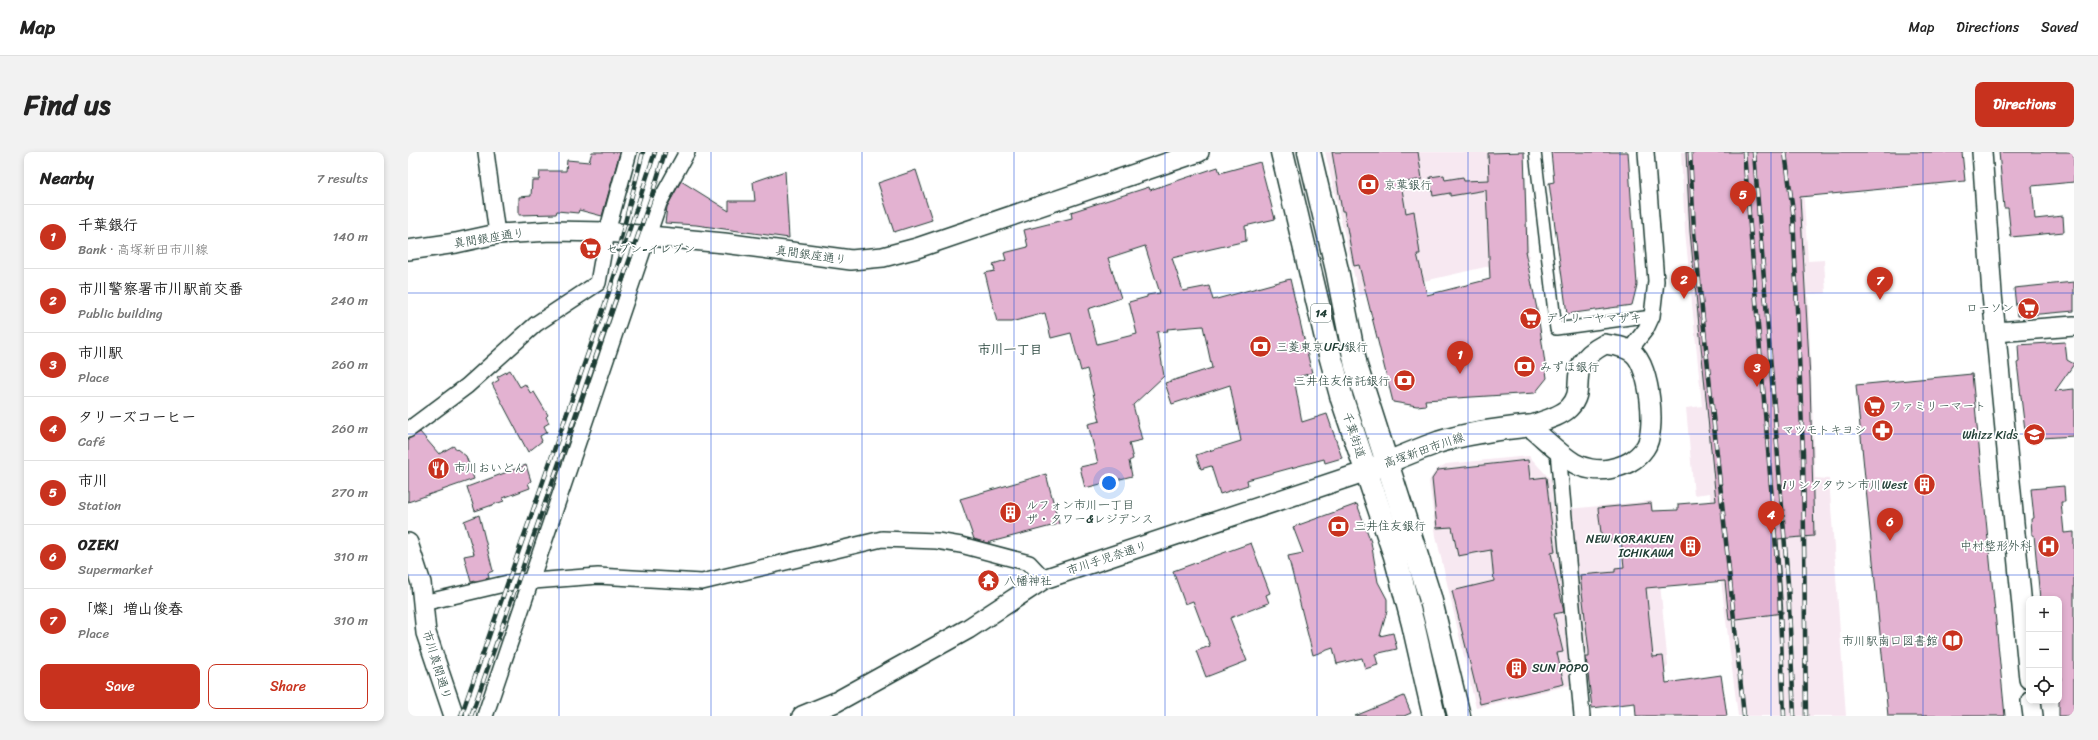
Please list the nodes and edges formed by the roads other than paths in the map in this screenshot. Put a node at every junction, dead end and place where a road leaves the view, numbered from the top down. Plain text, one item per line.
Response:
1 (486, 152) edge
2 (629, 152) edge
3 (687, 152) edge
4 (1199, 152) edge
5 (1282, 152) edge
6 (1309, 152) edge
7 (1535, 152) edge
8 (1646, 152) edge
9 (1982, 152) edge
10 (607, 232) junction
11 (497, 234) junction
12 (649, 236) junction
13 (408, 250) edge
14 (1652, 316) junction
15 (2074, 326) edge
16 (1996, 332) junction
17 (1629, 350) junction
18 (1529, 426) junction
19 (408, 430) edge
20 (1558, 451) junction
21 (1387, 463) junction
22 (1366, 471) junction
23 (408, 543) edge
24 (1044, 580) junction
25 (530, 581) junction
26 (423, 603) junction
27 (2028, 668) edge
28 (2031, 704) edge
29 (454, 716) edge
30 (485, 716) edge
31 (802, 716) edge
32 (1434, 716) edge
33 (1459, 716) edge
34 (1582, 716) edge
35 (2033, 716) edge

1 - 11 street
2 - 10 street
3 - 12 street
4 - 12 street, 真間銀座通り
5 - 22 highway, 千葉街道 / 14
6 - 21 highway, 千葉街道 / 14
7 - 14 street
8 - 14 street
9 - 16 street
10 - 11 street, 真間銀座通り
10 - 12 street, 真間銀座通り
10 - 19 street
11 - 13 street, 真間銀座通り
12 - 25 street
14 - 17 street
15 - 16 street
16 - 27 street
17 - 18 street
17 - 20 street
18 - 20 street
18 - 21 main road, 高塚新田市川線
20 - 34 street
21 - 22 main road, 高塚新田市川線
21 - 33 highway, 千葉街道 / 14
22 - 24 street, 市川手児奈通り
22 - 32 highway, 千葉街道 / 14
23 - 26 street, 市川真間通り
24 - 25 street
24 - 31 street, 市川手児奈通り
25 - 26 street
25 - 30 street
26 - 29 street, 市川真間通り
28 - 35 street

